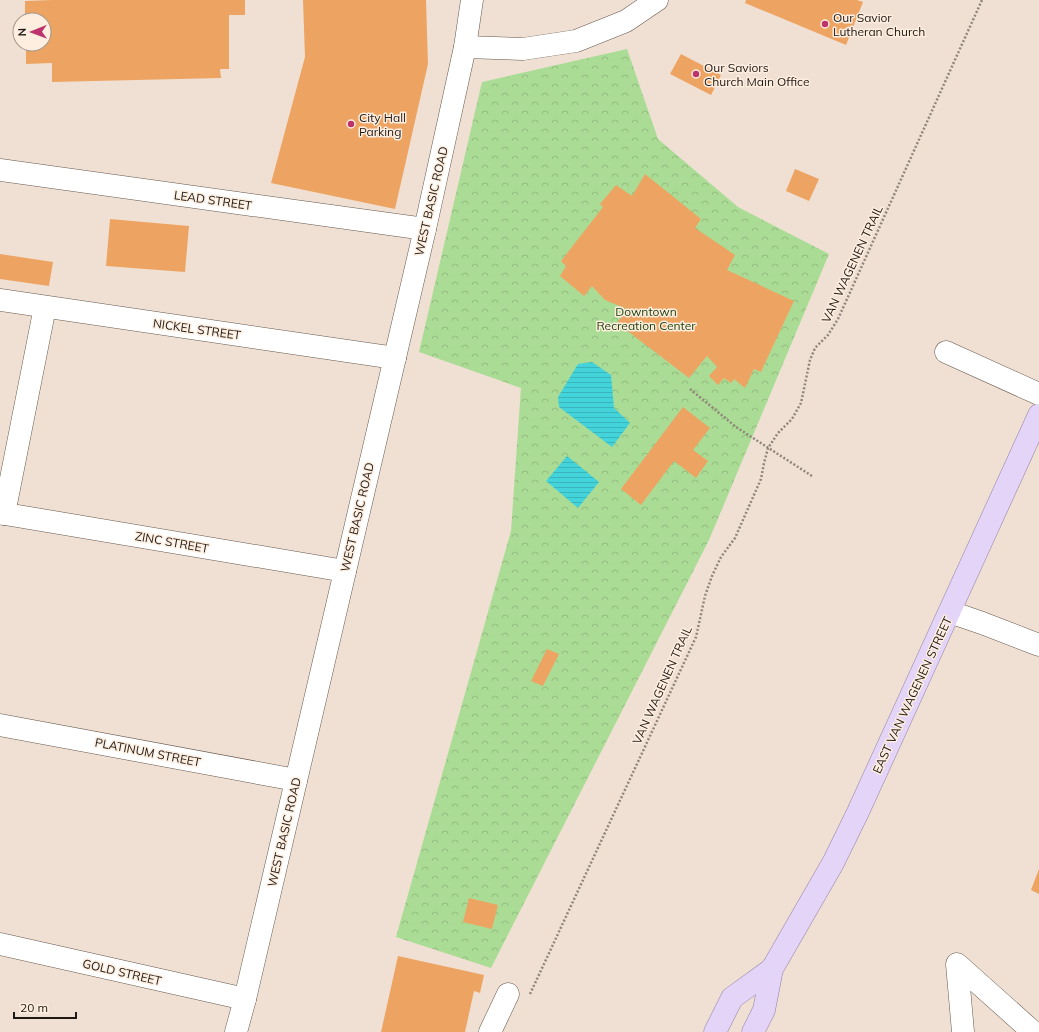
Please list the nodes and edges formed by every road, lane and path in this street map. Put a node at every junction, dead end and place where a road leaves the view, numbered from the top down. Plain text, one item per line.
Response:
1 (472, 0) edge
2 (658, 0) edge
3 (982, 0) edge
4 (465, 47) junction
5 (0, 170) edge
6 (425, 229) junction
7 (0, 300) edge
8 (45, 307) junction
9 (946, 352) dead end
10 (395, 358) junction
11 (690, 389) dead end
12 (1039, 394) edge
13 (1039, 415) edge
14 (768, 448) junction
15 (812, 476) dead end
16 (2, 513) edge
17 (345, 571) junction
18 (950, 612) junction
19 (1039, 645) edge
20 (0, 725) edge
21 (296, 780) junction
22 (0, 944) edge
23 (772, 969) junction
24 (518, 996) joint
25 (244, 999) junction
26 (236, 1032) edge
27 (490, 1032) edge
28 (715, 1032) edge
29 (753, 1032) edge
30 (963, 1032) edge
31 (1033, 1032) edge

1 - 4 street, WEST BASIC ROAD
2 - 4 street
3 - 14 path, VAN WAGENEN TRAIL
4 - 6 street, WEST BASIC ROAD
5 - 6 street, LEAD STREET
6 - 10 street, WEST BASIC ROAD
7 - 8 street, NICKEL STREET
8 - 10 street, NICKEL STREET
8 - 16 street
9 - 12 street
10 - 17 street, WEST BASIC ROAD
11 - 14 path
13 - 18 main road, EAST VAN WAGENEN STREET
14 - 15 path
14 - 24 path, VAN WAGENEN TRAIL
16 - 17 street, ZINC STREET
17 - 21 street, WEST BASIC ROAD
18 - 19 street
18 - 23 main road, EAST VAN WAGENEN STREET
20 - 21 street, PLATINUM STREET
21 - 25 street, WEST BASIC ROAD
22 - 25 street, GOLD STREET
23 - 28 main road, EAST VAN WAGENEN STREET
23 - 29 main road, EAST VAN WAGENEN STREET
24 - 27 street
25 - 26 street, WEST BASIC ROAD
30 - 31 street

